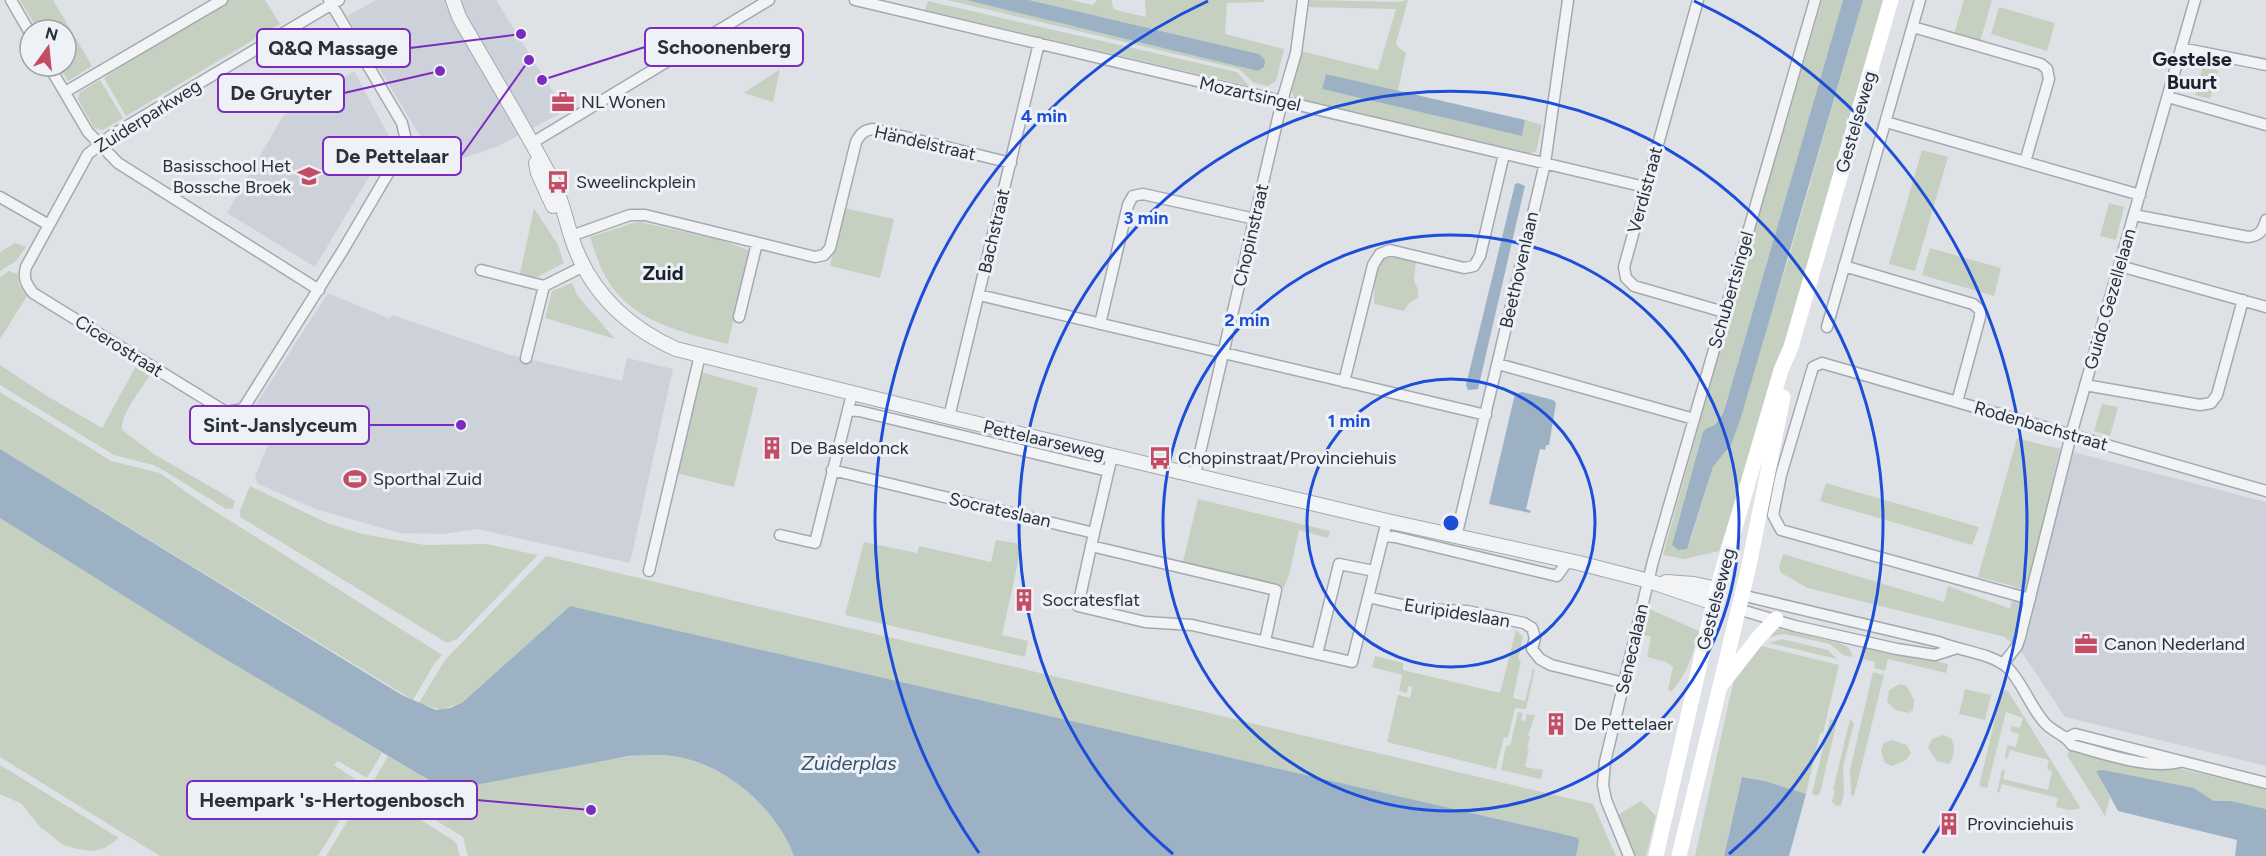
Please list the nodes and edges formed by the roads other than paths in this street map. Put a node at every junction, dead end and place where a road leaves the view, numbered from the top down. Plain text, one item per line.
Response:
1 (11, 0) edge
2 (222, 0) edge
3 (444, 0) edge
4 (769, 0) edge
5 (855, 0) edge
6 (1303, 0) edge
7 (1568, 0) edge
8 (1698, 0) edge
9 (1815, 0) edge
10 (1891, 0) edge
11 (1920, 0) edge
12 (2195, 0) edge
13 (334, 1) edge
14 (454, 6) edge
15 (21, 18) edge
16 (1912, 27) junction
17 (1039, 43) junction
18 (2181, 48) junction
19 (2266, 65) edge
20 (56, 78) edge
21 (65, 92) junction
22 (2168, 97) junction
23 (1282, 101) junction
24 (1886, 122) junction
25 (2266, 125) edge
26 (532, 143) junction
27 (100, 145) junction
28 (1504, 154) junction
29 (2025, 162) junction
30 (1011, 163) junction
31 (1545, 163) junction
32 (1645, 187) junction
33 (2140, 195) junction
34 (0, 197) edge
35 (2134, 215) junction
36 (1255, 219) junction
37 (2266, 220) edge
38 (49, 225) junction
39 (571, 236) junction
40 (757, 243) junction
41 (584, 266) junction
42 (1844, 266) junction
43 (2120, 266) junction
44 (482, 270) dead end
45 (544, 286) junction
46 (319, 290) junction
47 (979, 295) junction
48 (2243, 300) junction
49 (2266, 307) edge
50 (1724, 312) junction
51 (739, 317) dead end
52 (1100, 324) junction
53 (1827, 327) dead end
54 (1791, 347) junction
55 (1223, 353) junction
56 (700, 355) junction
57 (526, 358) dead end
58 (1498, 364) junction
59 (1344, 382) junction
60 (2085, 385) junction
61 (852, 394) junction
62 (1956, 402) junction
63 (243, 409) junction
64 (848, 410) junction
65 (1486, 415) junction
66 (949, 417) junction
67 (1694, 419) junction
68 (2071, 435) junction
69 (265, 438) dead end
70 (1112, 456) junction
71 (832, 470) junction
72 (1108, 471) junction
73 (1195, 474) junction
74 (2266, 491) edge
75 (1387, 521) junction
76 (1094, 533) junction
77 (780, 535) dead end
78 (1383, 536) junction
79 (1456, 537) junction
80 (1091, 546) junction
81 (1568, 561) junction
82 (649, 571) dead end
83 (1374, 572) junction
84 (1649, 580) junction
85 (1715, 596) junction
86 (1368, 597) junction
87 (2030, 599) junction
88 (1740, 602) junction
89 (1776, 619) junction
90 (1264, 641) junction
91 (1954, 649) junction
92 (1317, 654) junction
93 (2003, 664) junction
94 (1624, 683) junction
95 (1718, 689) junction
96 (2266, 783) edge
97 (1629, 856) edge
98 (1656, 856) edge
99 (1679, 856) edge

1 - 15 street
2 - 21 street
3 - 14 street, Pettelaarseweg
4 - 26 street
5 - 17 street, Mozartsingel
6 - 23 street, Chopinstraat
7 - 31 street, Beethovenlaan
8 - 32 street, Verdistraat
9 - 50 street, Schubertsingel
10 - 54 main road, Gestelseweg
11 - 16 street, Gestelseweg
12 - 18 street, Guido Gezellelaan
13 - 27 street, Zuiderparkweg
13 - 46 street
14 - 26 street, Pettelaarseweg
16 - 24 street, Gestelseweg
16 - 29 street
17 - 23 street, Mozartsingel
17 - 30 street, Bachstraat
18 - 19 street
18 - 22 street, Guido Gezellelaan
20 - 21 street
21 - 27 street
22 - 25 street
22 - 33 street, Guido Gezellelaan
23 - 28 street, Mozartsingel
23 - 36 street, Chopinstraat
24 - 29 street
24 - 42 street, Gestelseweg
26 - 39 street, Pettelaarseweg
27 - 38 street, Zuiderparkweg
27 - 46 street
28 - 31 street, Mozartsingel
28 - 59 street
29 - 33 street
30 - 40 street, Händelstraat
30 - 47 street, Bachstraat
31 - 32 street, Mozartsingel
31 - 58 street, Beethovenlaan
32 - 50 street, Verdistraat
33 - 35 street, Guido Gezellelaan
34 - 38 street
35 - 37 street
35 - 43 street, Guido Gezellelaan
36 - 52 street
36 - 55 street, Chopinstraat
38 - 63 street, Cicerostraat
39 - 40 street
39 - 41 street, Pettelaarseweg
40 - 51 street
41 - 45 street
41 - 56 street, Pettelaarseweg
42 - 53 street, Gestelseweg
42 - 62 street
43 - 48 street
43 - 60 street, Guido Gezellelaan
44 - 45 street
45 - 57 street
46 - 63 street
47 - 52 street
47 - 66 street, Bachstraat
48 - 49 street
48 - 60 street
50 - 67 street, Schubertsingel
52 - 55 street
54 - 85 main road, Gestelseweg
54 - 88 main road, Gestelseweg
55 - 59 street
55 - 73 street, Chopinstraat
56 - 61 street, Pettelaarseweg
56 - 82 street
58 - 65 street, Beethovenlaan
58 - 67 street
59 - 65 street
60 - 68 street, Guido Gezellelaan
61 - 64 street
61 - 66 street, Pettelaarseweg
62 - 68 street, Rodenbachstraat
62 - 87 street, Rodenbachstraat
63 - 69 street
64 - 71 street
64 - 72 street, Pettelaarseweg
65 - 79 street, Beethovenlaan
66 - 70 street, Pettelaarseweg
67 - 84 street, Schubertsingel
68 - 74 street, Rodenbachstraat
68 - 87 street, Guido Gezellelaan
70 - 72 street
70 - 73 street, Pettelaarseweg
71 - 76 street, Socrateslaan
71 - 77 street
72 - 76 street
73 - 75 street, Pettelaarseweg
75 - 78 street
75 - 79 street, Pettelaarseweg
76 - 80 street
78 - 81 street
78 - 83 street
79 - 81 street, Pettelaarseweg
80 - 90 street
80 - 90 street
81 - 84 street, Pettelaarseweg
83 - 86 street
83 - 92 street
84 - 85 street, Pettelaarseweg
84 - 94 street, Senecalaan
85 - 88 main road
85 - 98 main road, Gestelseweg
86 - 92 street
86 - 94 street, Euripideslaan
87 - 93 street, Guido Gezellelaan
88 - 89 street
88 - 91 street
88 - 95 main road, Gestelseweg
89 - 91 street
89 - 95 main road
90 - 92 street
91 - 93 street
93 - 96 street
94 - 97 street, Senecalaan
95 - 99 main road, Gestelseweg

